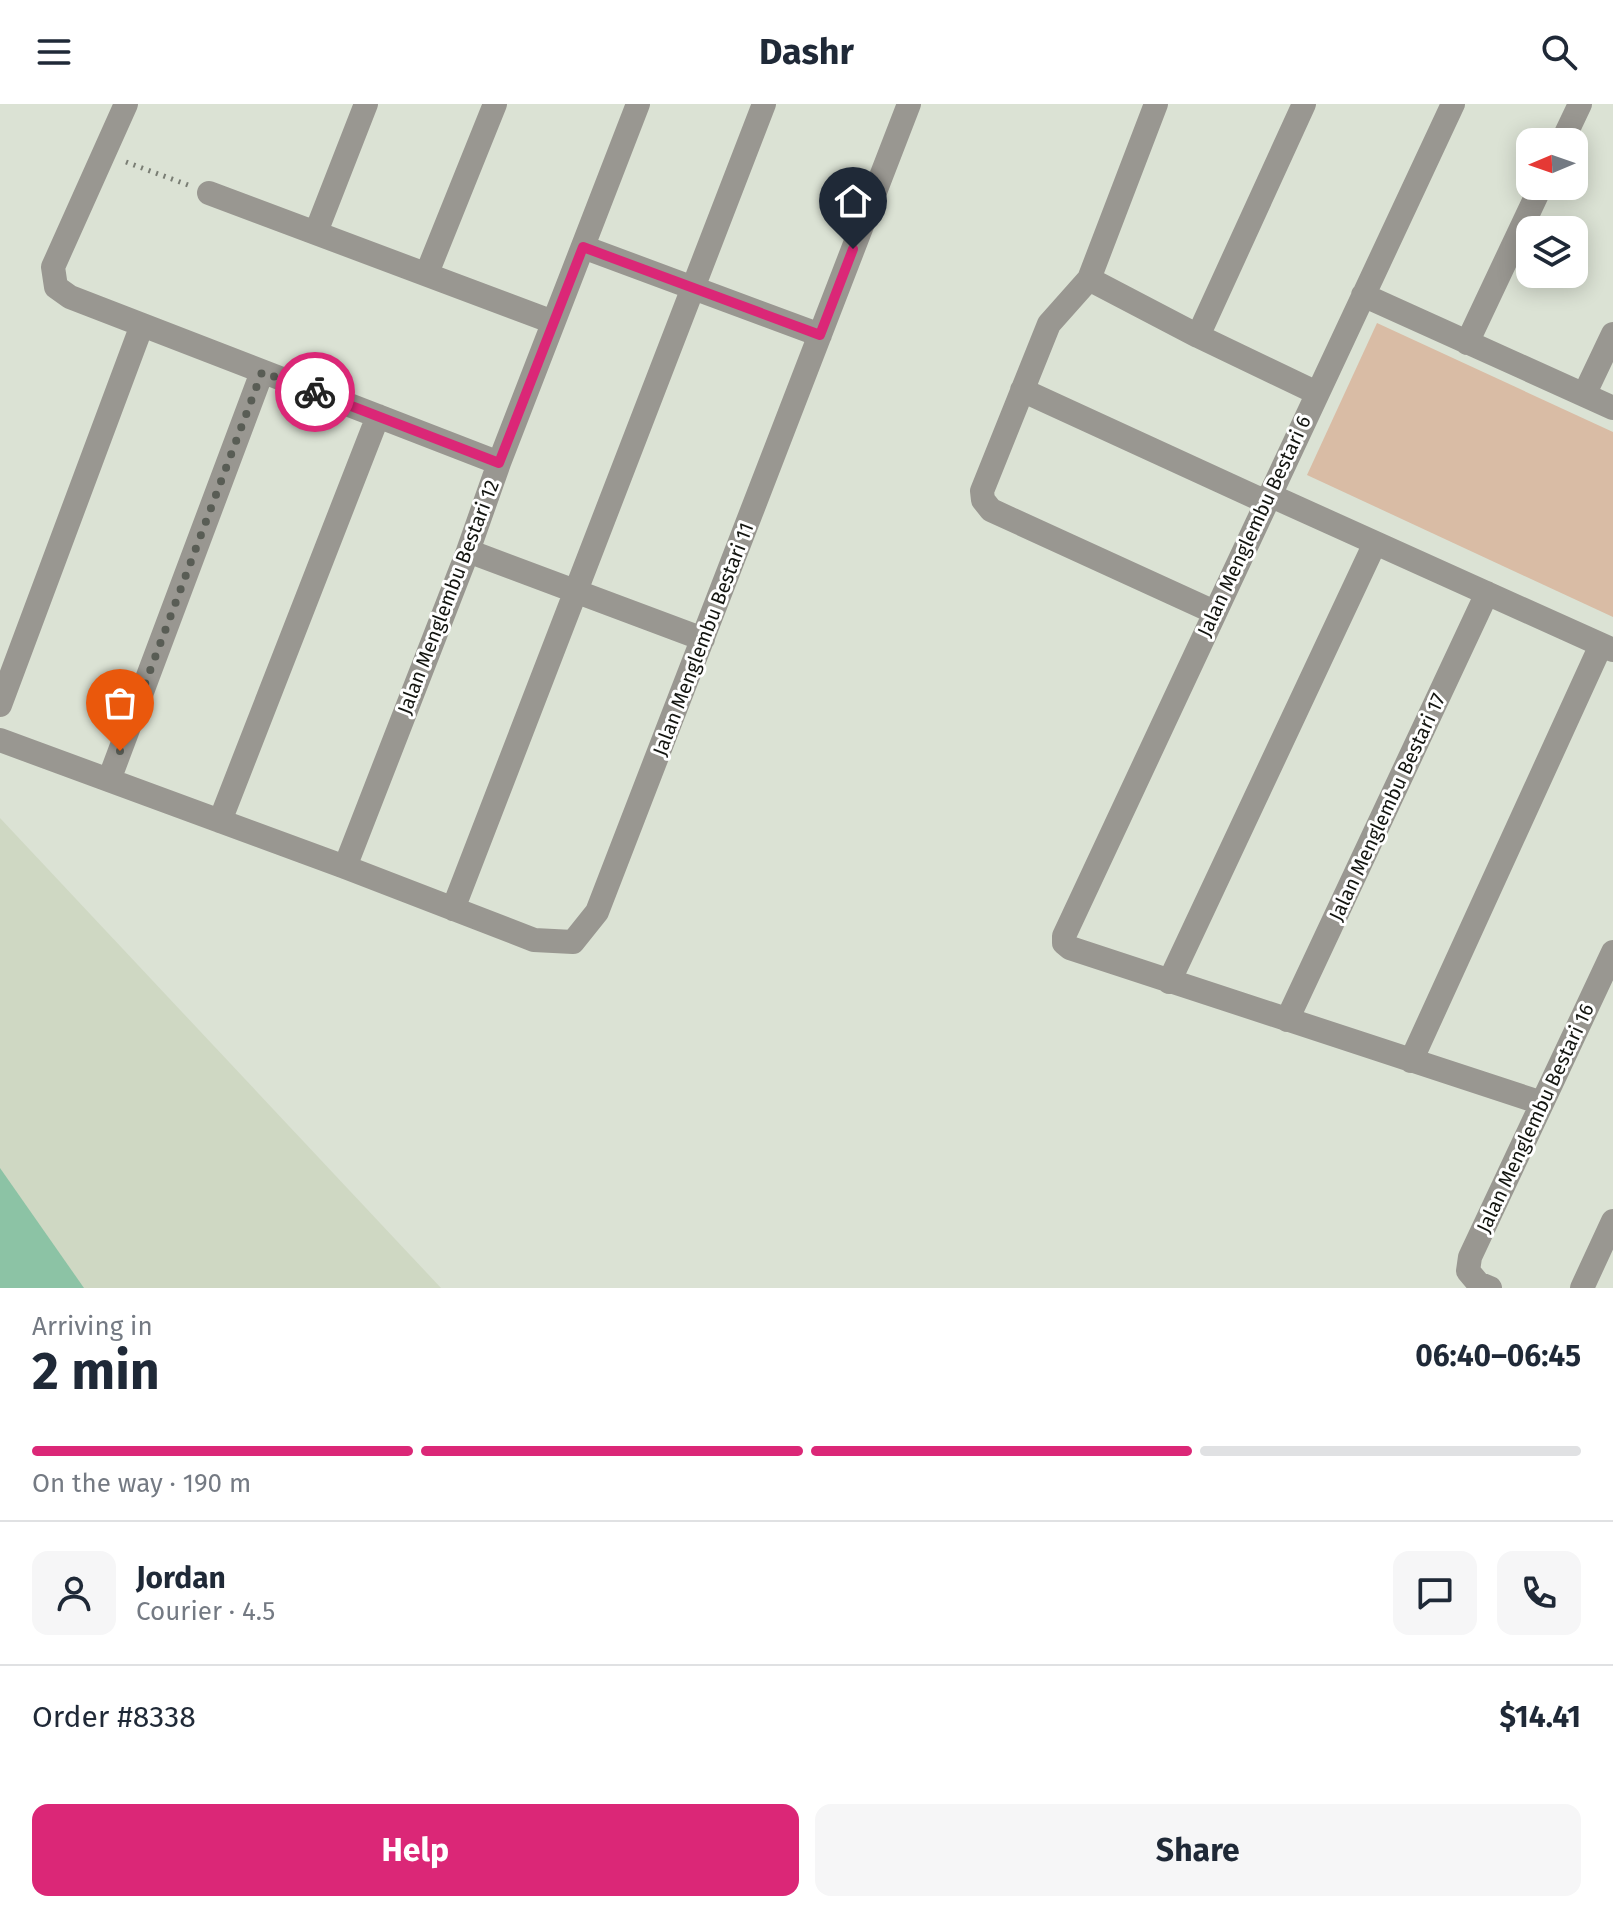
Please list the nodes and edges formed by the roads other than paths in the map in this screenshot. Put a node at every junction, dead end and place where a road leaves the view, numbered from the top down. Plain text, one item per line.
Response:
1 (126, 104) edge
2 (366, 104) edge
3 (495, 104) edge
4 (638, 104) edge
5 (764, 104) edge
6 (909, 104) edge
7 (1156, 104) edge
8 (1304, 104) edge
9 (1453, 104) edge
10 (1580, 104) edge
11 (1569, 128) edge
12 (209, 193) road end
13 (1534, 200) edge
14 (316, 232) junction
15 (583, 247) junction
16 (427, 273) junction
17 (1089, 279) junction
18 (693, 288) junction
19 (1363, 295) junction
20 (553, 322) junction
21 (142, 325) junction
22 (1613, 334) edge
23 (820, 335) junction
24 (1198, 336) junction
25 (1467, 343) junction
26 (262, 372) junction
27 (1022, 390) junction
28 (1317, 393) junction
29 (1584, 395) junction
30 (1613, 408) edge
31 (378, 416) junction
32 (499, 463) junction
33 (1268, 498) junction
34 (1375, 543) junction
35 (468, 551) junction
36 (576, 591) junction
37 (1487, 593) junction
38 (1214, 612) junction
39 (703, 639) junction
40 (1607, 648) edge
41 (0, 705) edge
42 (0, 740) edge
43 (109, 780) junction
44 (220, 821) junction
45 (345, 867) junction
46 (453, 909) junction
47 (1613, 952) edge
48 (1169, 982) junction
49 (1287, 1020) junction
50 (1411, 1061) junction
51 (1542, 1103) junction
52 (1613, 1221) edge
53 (1484, 1285) edge
54 (1582, 1288) edge

1 - 21 street
2 - 14 street
3 - 16 street
4 - 15 street, Jalan Menglembu Bestari 12
5 - 18 street
6 - 23 street, Jalan Menglembu Bestari 11
7 - 17 street
8 - 24 street
9 - 19 street, Jalan Menglembu Bestari 6
10 - 11 street
12 - 14 street
13 - 25 street
14 - 16 street
15 - 18 street
15 - 20 street, Jalan Menglembu Bestari 12
16 - 20 street
17 - 24 street
17 - 27 street
18 - 23 street
18 - 36 street
19 - 25 street
19 - 28 street, Jalan Menglembu Bestari 6
20 - 32 street, Jalan Menglembu Bestari 12
21 - 26 street
21 - 41 street
22 - 29 street
23 - 39 street, Jalan Menglembu Bestari 11
24 - 28 street
25 - 29 street
26 - 31 street
26 - 43 street
27 - 33 street
27 - 38 street
28 - 33 street, Jalan Menglembu Bestari 6
29 - 30 street
31 - 32 street
31 - 44 street
32 - 35 street, Jalan Menglembu Bestari 12
33 - 34 street
33 - 38 street, Jalan Menglembu Bestari 6
34 - 37 street
34 - 48 street
35 - 36 street
35 - 45 street, Jalan Menglembu Bestari 12
36 - 39 street
36 - 46 street
37 - 40 street
37 - 49 street, Jalan Menglembu Bestari 17
38 - 48 street, Jalan Menglembu Bestari 6
39 - 46 street, Jalan Menglembu Bestari 11
40 - 50 street
42 - 43 street, Jalan Menglembu Bestari 11
43 - 44 street, Jalan Menglembu Bestari 11
44 - 45 street, Jalan Menglembu Bestari 11
45 - 46 street, Jalan Menglembu Bestari 11
47 - 51 street, Jalan Menglembu Bestari 16
48 - 49 street
49 - 50 street
50 - 51 street
51 - 53 street, Jalan Menglembu Bestari 16
52 - 54 street

